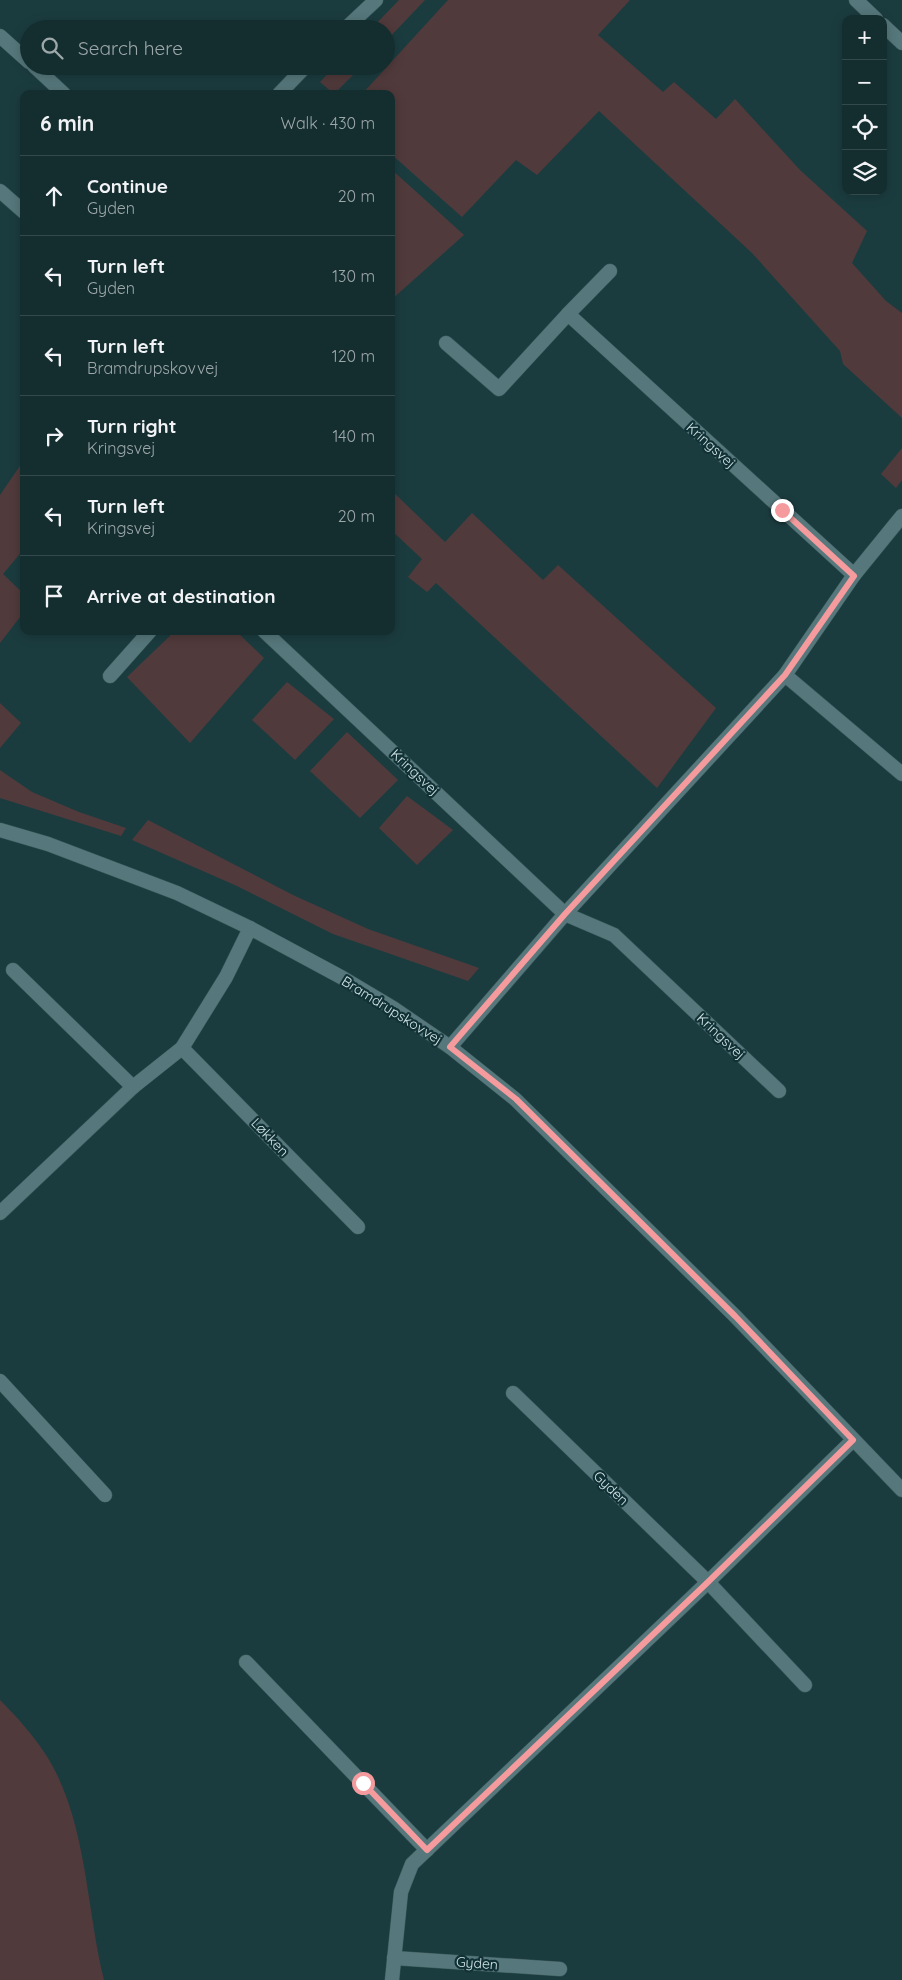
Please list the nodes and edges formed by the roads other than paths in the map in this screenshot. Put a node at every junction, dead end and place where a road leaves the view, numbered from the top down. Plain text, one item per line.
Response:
1 (376, 0) edge
2 (856, 0) edge
3 (872, 15) edge
4 (355, 20) edge
5 (887, 29) edge
6 (0, 36) edge
7 (902, 43) edge
8 (20, 54) edge
9 (44, 75) edge
10 (298, 75) edge
11 (60, 90) edge
12 (284, 90) edge
13 (0, 191) edge
14 (20, 208) edge
15 (610, 271) dead end
16 (568, 314) junction
17 (446, 343) dead end
18 (902, 516) edge
19 (854, 576) junction
20 (146, 635) edge
21 (268, 635) edge
22 (785, 675) junction
23 (110, 676) dead end
24 (902, 774) edge
25 (0, 830) edge
26 (565, 914) junction
27 (250, 928) junction
28 (13, 970) dead end
29 (450, 1047) junction
30 (182, 1048) junction
31 (133, 1088) junction
32 (779, 1090) dead end
33 (0, 1213) edge
34 (358, 1227) dead end
35 (0, 1381) edge
36 (514, 1393) dead end
37 (853, 1440) junction
38 (902, 1490) edge
39 (105, 1495) dead end
40 (708, 1582) junction
41 (246, 1662) dead end
42 (804, 1685) dead end
43 (427, 1850) junction
44 (394, 1958) junction
45 (560, 1969) dead end
46 (392, 1980) edge

1 - 4 street
2 - 3 street
5 - 7 street
6 - 8 street
9 - 11 street
10 - 12 street
13 - 14 street
15 - 16 street
16 - 17 street
16 - 19 street, Kringsvej
18 - 19 street
19 - 22 street
20 - 23 street
21 - 26 street, Kringsvej
22 - 24 street
22 - 26 street
25 - 27 street, Bramdrupskovvej
26 - 29 street
26 - 32 street, Kringsvej
27 - 29 street, Bramdrupskovvej
27 - 30 street
28 - 31 street
29 - 37 street, Bramdrupskovvej
30 - 31 street
30 - 34 street, Løkken
31 - 33 street
35 - 39 street
36 - 40 street, Gyden
37 - 38 street, Bramdrupskovvej
37 - 40 street
40 - 42 street, Gyden
40 - 43 street
41 - 43 street
43 - 44 street
44 - 45 street, Gyden
44 - 46 street

